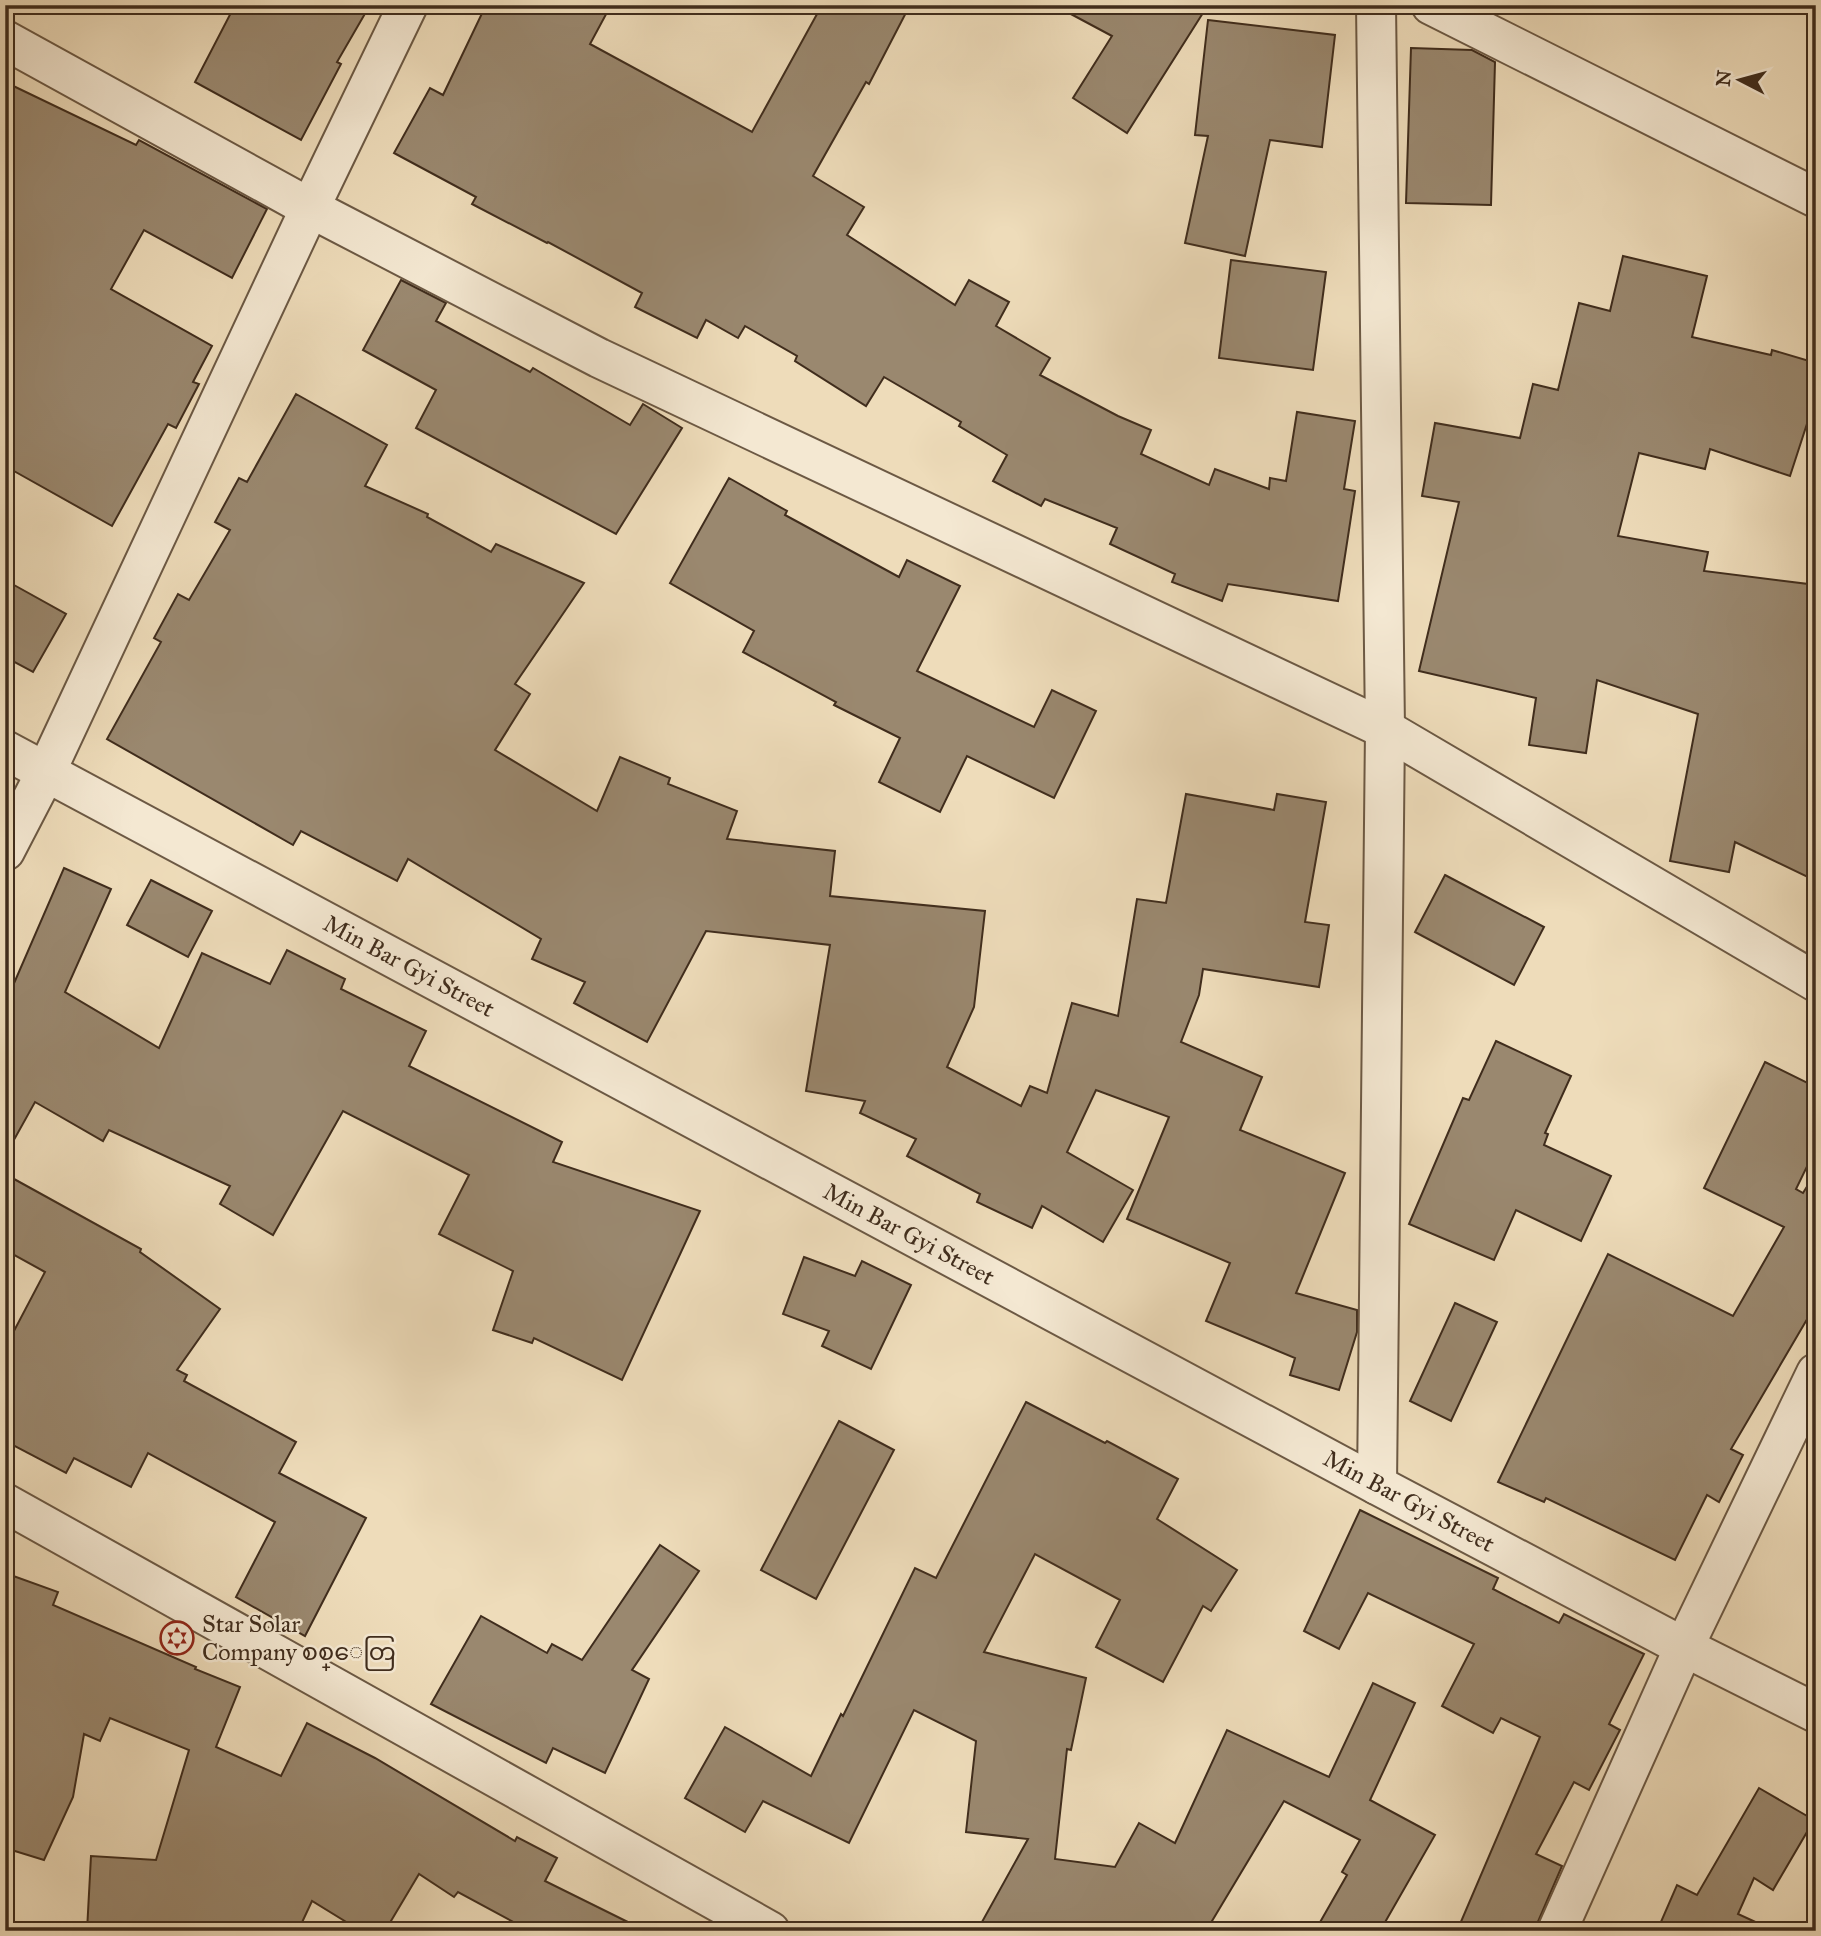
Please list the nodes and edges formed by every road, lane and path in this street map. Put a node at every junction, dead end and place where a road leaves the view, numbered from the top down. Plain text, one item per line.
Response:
1 (408, 5) edge
2 (1376, 5) edge
3 (1431, 5) edge
4 (5, 40) edge
5 (1816, 198) edge
6 (310, 208) junction
7 (1385, 729) junction
8 (5, 750) edge
9 (46, 772) junction
10 (5, 851) edge
11 (1816, 982) edge
12 (1816, 1373) edge
13 (1377, 1485) junction
14 (5, 1503) edge
15 (1684, 1647) junction
16 (1816, 1713) edge
17 (770, 1931) edge
18 (1557, 1931) edge

1 - 6 street
2 - 7 street
3 - 5 street
4 - 6 street
6 - 7 street
6 - 9 street
7 - 11 street
7 - 13 street
8 - 9 street, Min Bar Gyi Street
9 - 10 street
9 - 13 street, Min Bar Gyi Street
12 - 15 street
13 - 15 street, Min Bar Gyi Street
14 - 17 street
15 - 16 street, Min Bar Gyi Street
15 - 18 street

